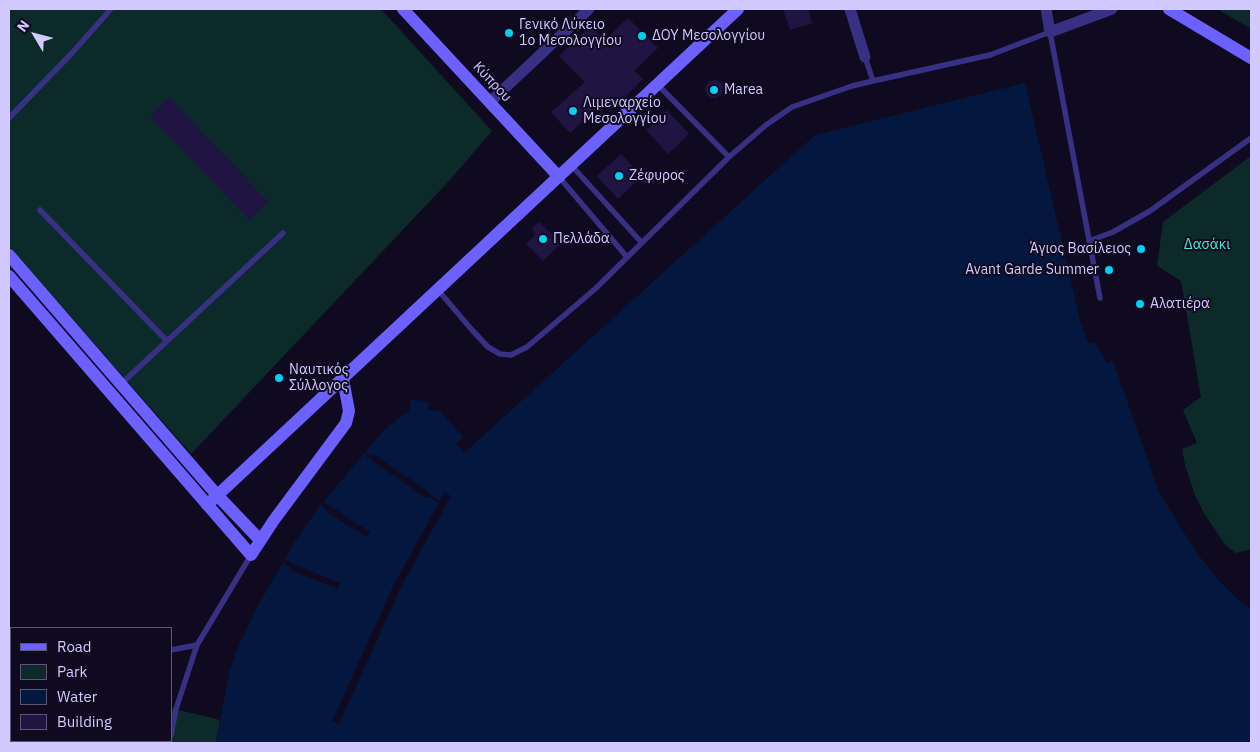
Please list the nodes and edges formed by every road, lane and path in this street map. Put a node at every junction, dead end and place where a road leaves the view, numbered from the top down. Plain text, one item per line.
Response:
1 (111, 9) edge
2 (402, 9) edge
3 (589, 9) edge
4 (738, 9) edge
5 (850, 9) edge
6 (1046, 9) edge
7 (1112, 9) edge
8 (1169, 9) edge
9 (1050, 32) junction
10 (865, 57) joint
11 (1251, 57) edge
12 (873, 81) junction
13 (657, 84) junction
14 (490, 102) junction
15 (9, 118) edge
16 (1251, 138) edge
17 (729, 158) junction
18 (571, 165) junction
19 (559, 177) junction
20 (40, 210) dead end
21 (284, 233) dead end
22 (1089, 241) junction
23 (642, 243) junction
24 (9, 255) edge
25 (627, 257) junction
26 (9, 276) edge
27 (438, 290) junction
28 (1100, 298) dead end
29 (167, 340) junction
30 (342, 379) junction
31 (122, 383) junction
32 (217, 495) junction
33 (207, 505) junction
34 (260, 540) junction
35 (251, 555) junction
36 (197, 644) junction
37 (172, 650) edge
38 (172, 730) edge

1 - 15 lane
2 - 14 street, Κύπρου
3 - 14 street
4 - 13 street
5 - 10 street
6 - 9 street
7 - 9 street
8 - 11 street
9 - 12 lane
9 - 22 lane
10 - 12 lane
12 - 17 lane
13 - 17 lane
13 - 18 street
14 - 19 street, Κύπρου
16 - 22 lane
17 - 23 lane
18 - 19 street
18 - 23 lane
19 - 25 lane
19 - 27 street
20 - 29 lane
21 - 29 lane
22 - 28 lane
23 - 25 lane
24 - 31 street
25 - 27 lane
26 - 33 street
27 - 30 street
29 - 31 lane
30 - 32 street
30 - 34 street
31 - 32 street
32 - 33 street
32 - 34 street
33 - 35 street
34 - 35 street
35 - 36 lane
36 - 37 lane
36 - 38 lane

